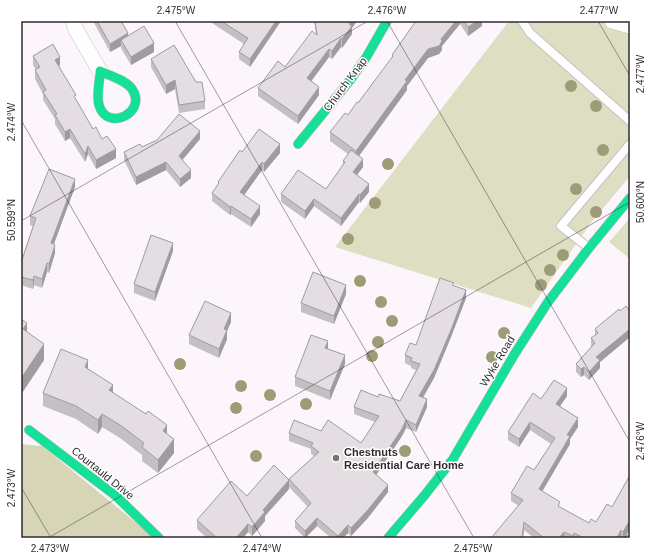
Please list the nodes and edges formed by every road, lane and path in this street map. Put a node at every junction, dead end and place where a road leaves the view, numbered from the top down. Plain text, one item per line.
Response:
1 (73, 21) edge
2 (387, 21) edge
3 (522, 21) edge
4 (612, 21) edge
5 (630, 26) edge
6 (100, 71) junction
7 (630, 121) edge
8 (298, 144) dead end
9 (630, 144) edge
10 (630, 198) edge
11 (589, 248) junction
12 (29, 430) dead end
13 (159, 538) edge
14 (388, 538) edge

1 - 6 street
2 - 8 street, Church Knap
3 - 7 lane
4 - 5 street
6 - 6 street
9 - 11 lane
10 - 11 street, Wyke Road
11 - 14 street, Wyke Road
12 - 13 street, Courtauld Drive

